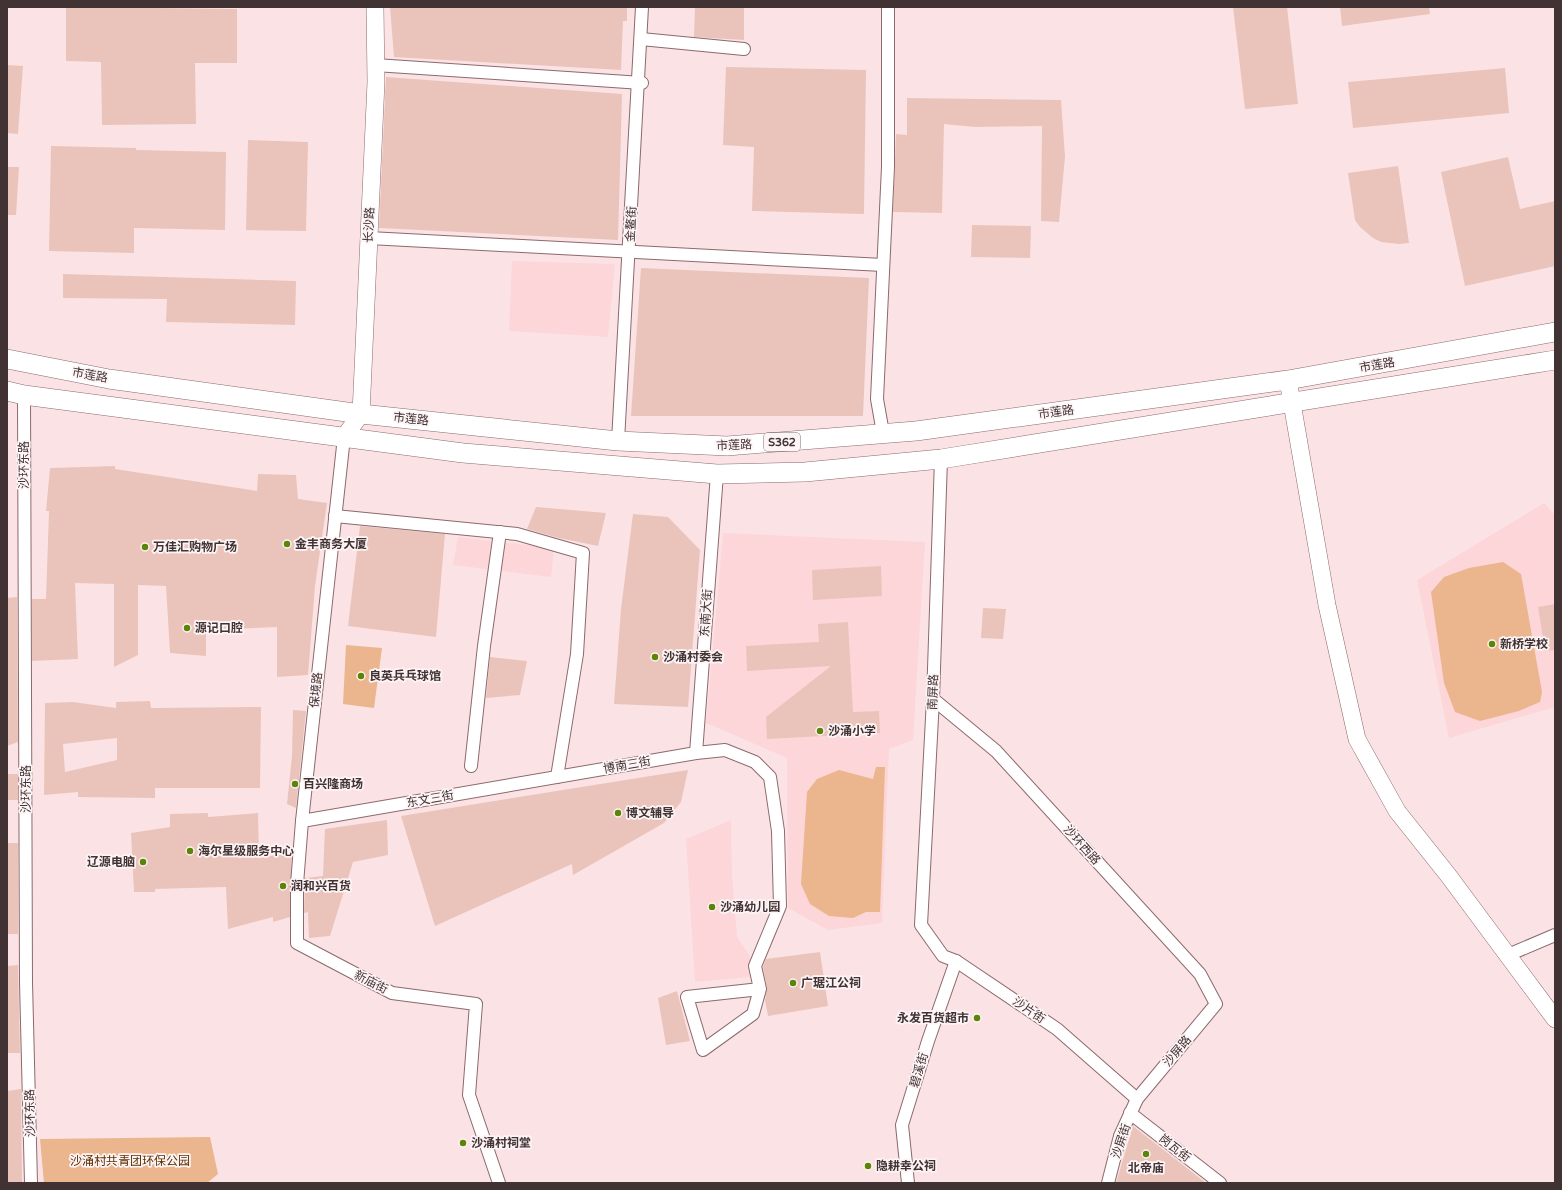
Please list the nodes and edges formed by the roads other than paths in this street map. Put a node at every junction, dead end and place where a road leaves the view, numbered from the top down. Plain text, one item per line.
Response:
1 (375, 7) edge
2 (642, 7) edge
3 (888, 7) edge
4 (640, 39) junction
5 (744, 49) dead end
6 (375, 65) junction
7 (642, 83) dead end
8 (369, 238) junction
9 (629, 253) junction
10 (883, 265) junction
11 (1555, 332) edge
12 (7, 359) edge
13 (1555, 360) edge
14 (1288, 380) junction
15 (15, 393) edge
16 (1291, 404) junction
17 (361, 414) junction
18 (883, 433) junction
19 (344, 437) junction
20 (618, 441) junction
21 (941, 459) junction
22 (717, 474) junction
23 (335, 516) junction
24 (500, 532) junction
25 (933, 699) junction
26 (696, 752) junction
27 (471, 766) dead end
28 (557, 777) junction
29 (302, 821) junction
30 (921, 925) joint
31 (1555, 935) edge
32 (297, 943) joint
33 (1508, 955) junction
34 (956, 961) junction
35 (760, 990) junction
36 (1216, 1004) joint
37 (1555, 1019) edge
38 (1137, 1099) junction
39 (1130, 1113) junction
40 (31, 1183) edge
41 (499, 1183) edge
42 (908, 1183) edge
43 (1108, 1183) edge
44 (1220, 1183) edge

1 - 6 street, 长沙路
2 - 4 street, 金鳌街
3 - 10 street
4 - 5 street
4 - 9 street, 金鳌街
6 - 7 street
6 - 8 street, 长沙路
8 - 9 street
8 - 17 street, 长沙路
9 - 10 street
9 - 20 street, 金鳌街
10 - 18 street
11 - 14 main road, 市莲路 / S362
12 - 17 main road, 市莲路 / S362
13 - 16 main road, 市莲路
14 - 16 street
14 - 18 main road, 市莲路 / S362
15 - 19 main road, 市莲路
15 - 40 street, 沙环东路
16 - 21 main road, 市莲路
16 - 33 street
17 - 19 street
17 - 20 main road, 市莲路 / S362
18 - 20 main road, 市莲路 / S362
19 - 22 main road, 市莲路
19 - 23 street, 保境路
21 - 22 main road, 市莲路
21 - 25 street, 南屏路
22 - 26 street, 东南大街
23 - 24 street
23 - 29 street, 保境路
24 - 27 street
24 - 28 street
25 - 30 street, 南屏路
25 - 36 street, 沙环西路
26 - 28 street, 博南三街
26 - 35 street, 博南三街
28 - 29 street, 东文三街
29 - 32 street, 保境路
30 - 34 street, 沙片街
31 - 33 street
32 - 41 street, 新庙街
33 - 37 street
34 - 38 street, 沙片街
34 - 42 street, 碧溪街
35 - 35 street
36 - 38 street, 沙屏路
38 - 39 street, 沙屏街
39 - 43 street, 沙屏街
39 - 44 street, 岗瓦街

